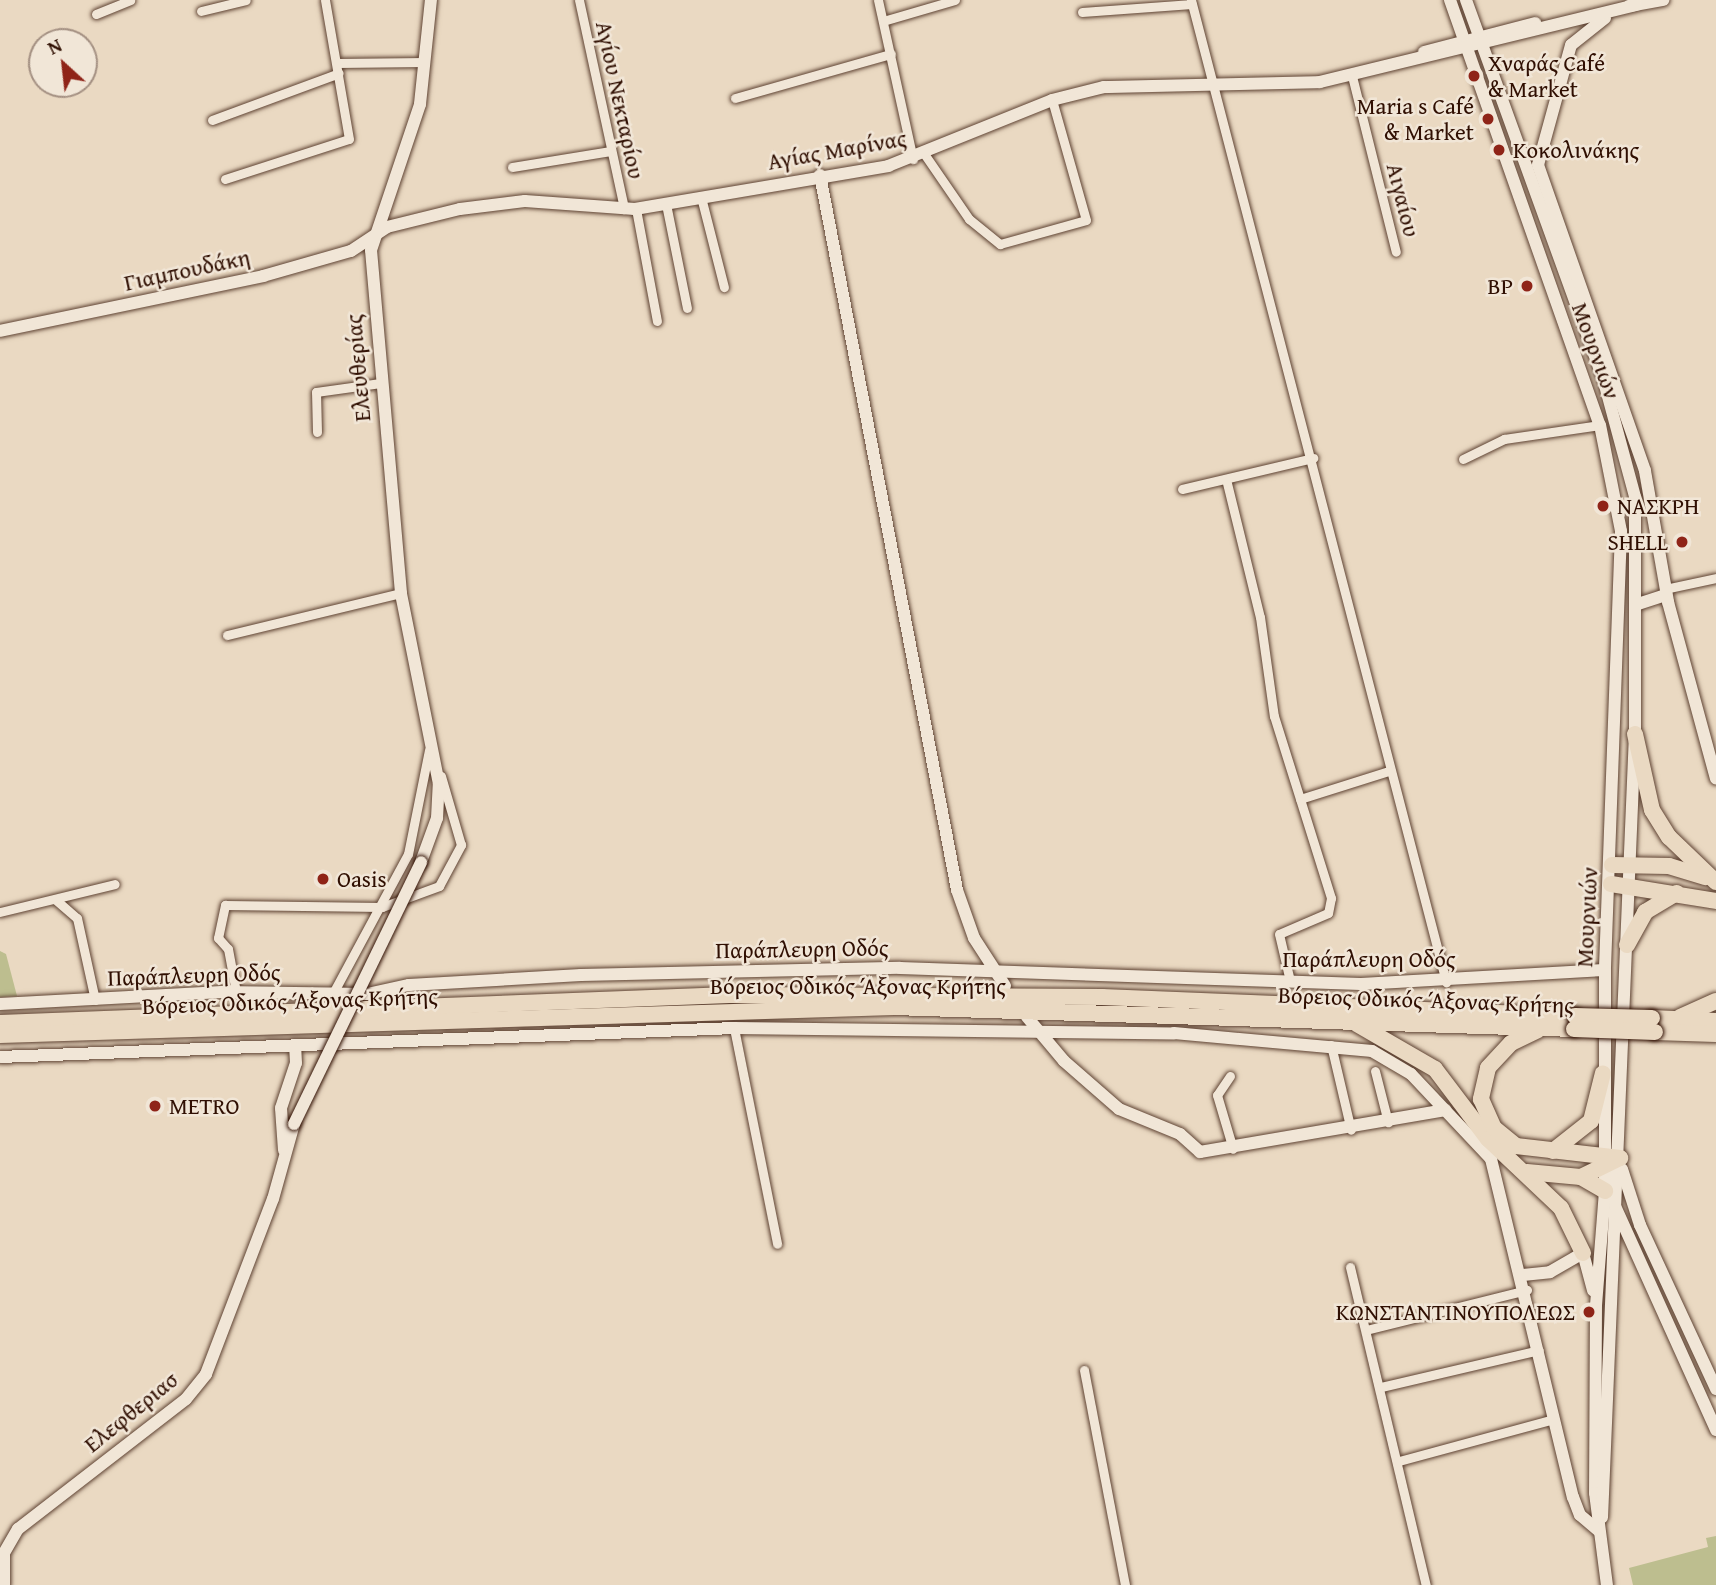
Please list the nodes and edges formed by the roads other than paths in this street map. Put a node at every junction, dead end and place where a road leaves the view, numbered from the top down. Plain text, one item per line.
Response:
1 (130, 0) edge
2 (246, 0) edge
3 (325, 0) edge
4 (432, 0) edge
5 (579, 0) edge
6 (878, 0) edge
7 (955, 0) edge
8 (1450, 0) edge
9 (1663, 0) edge
10 (1191, 2) edge
11 (1636, 5) junction
12 (1468, 6) edge
13 (201, 11) dead end
14 (1082, 12) dead end
15 (96, 14) dead end
16 (1608, 15) junction
17 (1456, 16) junction
18 (883, 21) junction
19 (1504, 34) junction
20 (1481, 40) junction
21 (1466, 45) junction
22 (1439, 52) junction
23 (891, 54) junction
24 (337, 62) junction
25 (425, 62) junction
26 (1490, 67) junction
27 (339, 73) junction
28 (1476, 75) junction
29 (1352, 76) junction
30 (1213, 80) junction
31 (735, 98) dead end
32 (1052, 100) junction
33 (212, 120) dead end
34 (611, 151) junction
35 (919, 158) junction
36 (512, 167) dead end
37 (820, 175) junction
38 (225, 179) dead end
39 (701, 197) junction
40 (666, 204) junction
41 (630, 209) junction
42 (376, 233) junction
43 (1396, 253) dead end
44 (724, 287) dead end
45 (687, 308) dead end
46 (657, 321) dead end
47 (0, 331) edge
48 (380, 383) junction
49 (1600, 425) junction
50 (317, 432) dead end
51 (1313, 458) junction
52 (1463, 459) dead end
53 (1226, 479) junction
54 (1182, 489) dead end
55 (1716, 578) edge
56 (1666, 592) junction
57 (401, 593) junction
58 (1638, 604) junction
59 (227, 635) dead end
60 (1635, 734) junction
61 (430, 736) junction
62 (438, 767) junction
63 (1389, 771) junction
64 (1716, 779) edge
65 (1300, 799) junction
66 (421, 862) joint
67 (1620, 865) junction
68 (1716, 883) edge
69 (115, 884) dead end
70 (1619, 885) junction
71 (1679, 892) junction
72 (56, 900) junction
73 (1716, 901) edge
74 (382, 907) junction
75 (0, 912) edge
76 (1627, 945) junction
77 (1605, 971) junction
78 (996, 973) junction
79 (1290, 981) junction
80 (1446, 982) junction
81 (1005, 986) dead end
82 (236, 992) junction
83 (332, 995) junction
84 (95, 1000) junction
85 (1716, 1001) edge
86 (0, 1004) edge
87 (1027, 1017) dead end
88 (1673, 1019) junction
89 (1345, 1020) junction
90 (1716, 1021) edge
91 (1574, 1022) junction
92 (0, 1023) edge
93 (1653, 1025) junction
94 (734, 1028) junction
95 (1543, 1028) junction
96 (1036, 1031) junction
97 (1716, 1034) edge
98 (0, 1035) edge
99 (1330, 1043) junction
100 (295, 1045) junction
101 (0, 1056) edge
102 (1375, 1071) dead end
103 (1603, 1073) junction
104 (1230, 1076) dead end
105 (1445, 1110) junction
106 (1388, 1122) junction
107 (1352, 1130) junction
108 (1233, 1149) junction
109 (1553, 1151) junction
110 (284, 1156) junction
111 (1610, 1162) junction
112 (1521, 1170) junction
113 (1581, 1178) junction
114 (1609, 1198) junction
115 (777, 1244) dead end
116 (1583, 1253) junction
117 (1350, 1267) dead end
118 (1523, 1275) junction
119 (1527, 1290) junction
120 (1596, 1305) junction
121 (1366, 1330) junction
122 (1539, 1350) junction
123 (1711, 1361) edge
124 (1693, 1369) junction
125 (1084, 1370) dead end
126 (1381, 1387) junction
127 (1716, 1389) edge
128 (1554, 1419) junction
129 (1716, 1430) edge
130 (1399, 1461) junction
131 (1599, 1531) junction
132 (4, 1585) edge
133 (1125, 1585) edge
134 (1426, 1585) edge
135 (1607, 1585) edge

1 - 15 street
2 - 13 street
3 - 24 street
4 - 25 street, Ελευθερίας
5 - 34 street, Αγίου Νεκταρίου
6 - 18 street
7 - 18 street
8 - 17 street, Μουρνιών
9 - 11 street, Αγίας Μαρίνας
10 - 14 street
10 - 30 street
11 - 16 street, Αγίας Μαρίνας
11 - 19 street, Αγίας Μαρίνας
12 - 19 street
12 - 20 street
16 - 19 street, Αγίας Μαρίνας
16 - 56 street
17 - 21 street, Μουρνιών
17 - 22 street
18 - 23 street
19 - 20 street, Αγίας Μαρίνας
19 - 26 street
20 - 21 street, Αγίας Μαρίνας
20 - 26 street
21 - 22 street, Αγίας Μαρίνας
21 - 28 street, Μουρνιών
22 - 28 street
22 - 29 street, Αγίας Μαρίνας
23 - 31 street
23 - 35 street
24 - 25 street
24 - 27 street
25 - 42 street, Ελευθερίας
26 - 58 street
27 - 33 street
27 - 38 street
28 - 49 street, Μουρνιών
29 - 30 street, Αγίας Μαρίνας
29 - 43 street, Αιγαίου
30 - 32 street, Αγίας Μαρίνας
30 - 51 street
32 - 35 street, Αγίας Μαρίνας
32 - 35 street
34 - 36 street
34 - 41 street, Αγίου Νεκταρίου
35 - 37 street, Αγίας Μαρίνας
37 - 39 street, Αγίας Μαρίνας
37 - 78 street
39 - 40 street, Αγίας Μαρίνας
39 - 44 street
40 - 41 street, Αγίας Μαρίνας
40 - 45 street
41 - 42 street, Αγίας Μαρίνας
41 - 46 street, Αγίου Νεκταρίου
42 - 47 street, Γιαμπουδάκη
42 - 48 street, Ελευθερίας
48 - 50 street
48 - 57 street, Ελευθερίας
49 - 52 street
49 - 67 street, Μουρνιών
51 - 53 street
51 - 63 street
53 - 54 street
53 - 65 street
55 - 56 street
56 - 58 street
56 - 64 street
57 - 59 street
57 - 61 street, Ελευθερίας
58 - 60 street
60 - 67 street
60 - 68 highway
61 - 62 street, Ελευθερίας
61 - 74 street
62 - 66 street, Ελευθερίας
62 - 74 street
63 - 65 street
63 - 80 street
65 - 79 street
66 - 110 street, Ελεφθεριασ, bridge
67 - 68 highway
67 - 70 street
69 - 72 street
70 - 71 highway
70 - 76 street
70 - 77 street, Μουρνιών
71 - 73 highway
71 - 76 highway
72 - 75 street
72 - 84 street
74 - 82 street
74 - 83 street
76 - 111 street
77 - 80 street, Παράπλευρη Οδός
77 - 103 street, Μουρνιών
78 - 79 street, Παράπλευρη Οδός
78 - 81 street
78 - 83 street, Παράπλευρη Οδός
79 - 80 street, Παράπλευρη Οδός
82 - 83 street, Παράπλευρη Οδός
82 - 84 street, Παράπλευρη Οδός
84 - 86 street, Παράπλευρη Οδός
85 - 88 highway
87 - 96 street
88 - 90 highway, Βόρειος Οδικός Άξονας Κρήτης
88 - 93 highway, Βόρειος Οδικός Άξονας Κρήτης
89 - 95 highway, Βόρειος Οδικός Άξονας Κρήτης
89 - 98 highway, Βόρειος Οδικός Άξονας Κρήτης
89 - 112 highway
91 - 92 highway, Βόρειος Οδικός Άξονας Κρήτης
91 - 93 highway, Βόρειος Οδικός Άξονας Κρήτης, bridge
91 - 95 highway, Βόρειος Οδικός Άξονας Κρήτης
93 - 97 highway, Βόρειος Οδικός Άξονας Κρήτης
94 - 96 street
94 - 100 street
94 - 115 street
95 - 109 highway
96 - 99 street
96 - 108 street
99 - 105 street
99 - 107 street
100 - 101 street
100 - 110 street
102 - 106 street
103 - 109 highway
103 - 111 street, Μουρνιών
104 - 108 street
105 - 106 street
105 - 118 street
106 - 107 street
107 - 108 street
109 - 111 highway
110 - 132 street, Ελεφθεριασ
111 - 113 highway
111 - 114 street, Μουρνιών
111 - 114 street, Μουρνιών
111 - 123 street
112 - 113 highway
112 - 116 highway
113 - 114 highway
114 - 120 street, Μουρνιών
114 - 124 street
114 - 131 street, Μουρνιών
116 - 118 street
116 - 120 street
117 - 121 street
118 - 119 street
119 - 121 street
119 - 122 street
120 - 131 street, Μουρνιών
121 - 126 street
122 - 126 street
122 - 128 street
123 - 124 street
123 - 127 street
124 - 129 street
125 - 133 street
126 - 130 street
128 - 130 street
128 - 131 street
130 - 134 street
131 - 135 street

